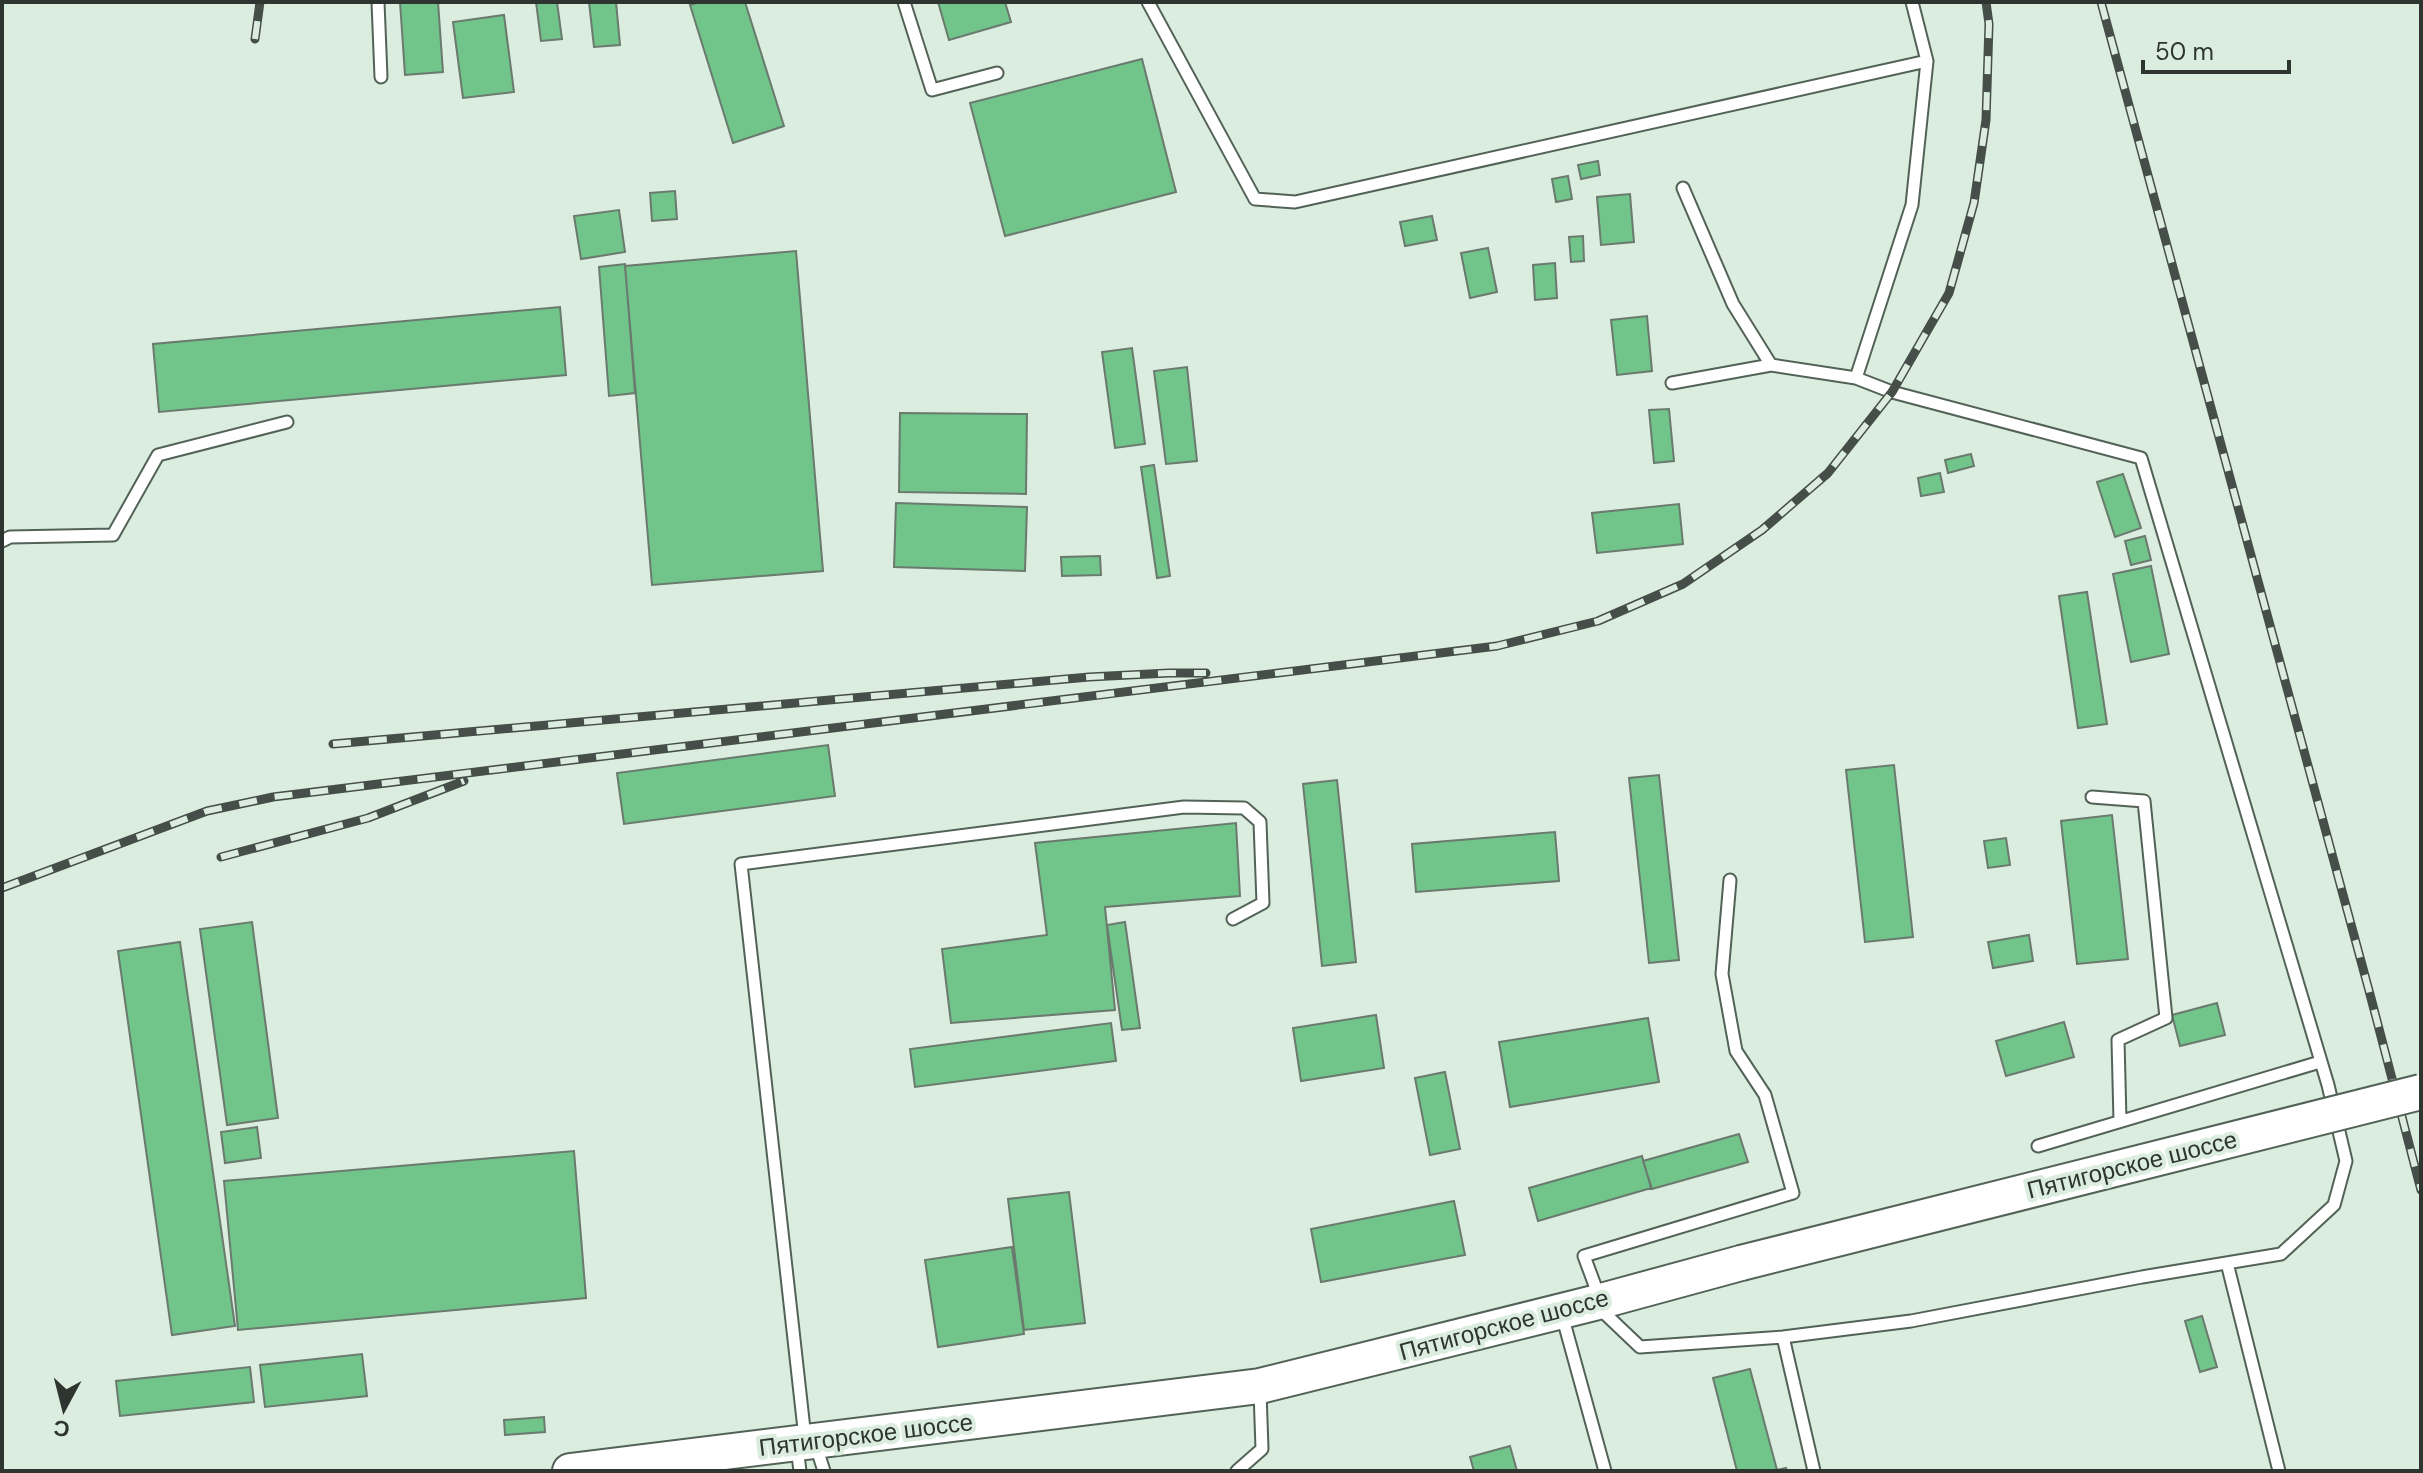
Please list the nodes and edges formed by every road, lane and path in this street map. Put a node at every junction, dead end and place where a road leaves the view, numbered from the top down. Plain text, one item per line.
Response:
1 (378, 2) edge
2 (904, 2) edge
3 (1148, 2) edge
4 (1912, 2) edge
5 (1927, 61) junction
6 (997, 73) dead end
7 (381, 77) dead end
8 (1683, 188) dead end
9 (1771, 365) junction
10 (1856, 378) junction
11 (1672, 383) dead end
12 (287, 422) dead end
13 (2, 541) edge
14 (2092, 797) dead end
15 (1730, 880) dead end
16 (1233, 919) dead end
17 (2320, 1062) junction
18 (2421, 1092) edge
19 (2120, 1121) junction
20 (2038, 1146) dead end
21 (2227, 1263) junction
22 (1585, 1304) junction
23 (1783, 1337) junction
24 (1260, 1386) junction
25 (808, 1454) edge
26 (704, 1463) edge
27 (570, 1471) edge
28 (1237, 1471) edge
29 (1605, 1471) edge
30 (1814, 1471) edge
31 (2279, 1471) edge

1 - 7 lane
2 - 6 lane
3 - 5 lane
4 - 5 lane
5 - 10 lane
8 - 9 lane
9 - 10 lane
9 - 11 lane
10 - 17 lane
12 - 13 lane
14 - 19 lane
15 - 22 lane
16 - 25 lane
17 - 19 lane
17 - 21 lane
18 - 22 main road, Пятигорское шоссе, bridge
19 - 20 lane
21 - 23 lane
21 - 31 lane
22 - 23 lane
22 - 24 main road, Пятигорское шоссе
22 - 29 lane
23 - 30 lane
24 - 25 main road, Пятигорское шоссе
24 - 28 lane
25 - 26 main road, Пятигорское шоссе
26 - 27 main road, Пятигорское шоссе

